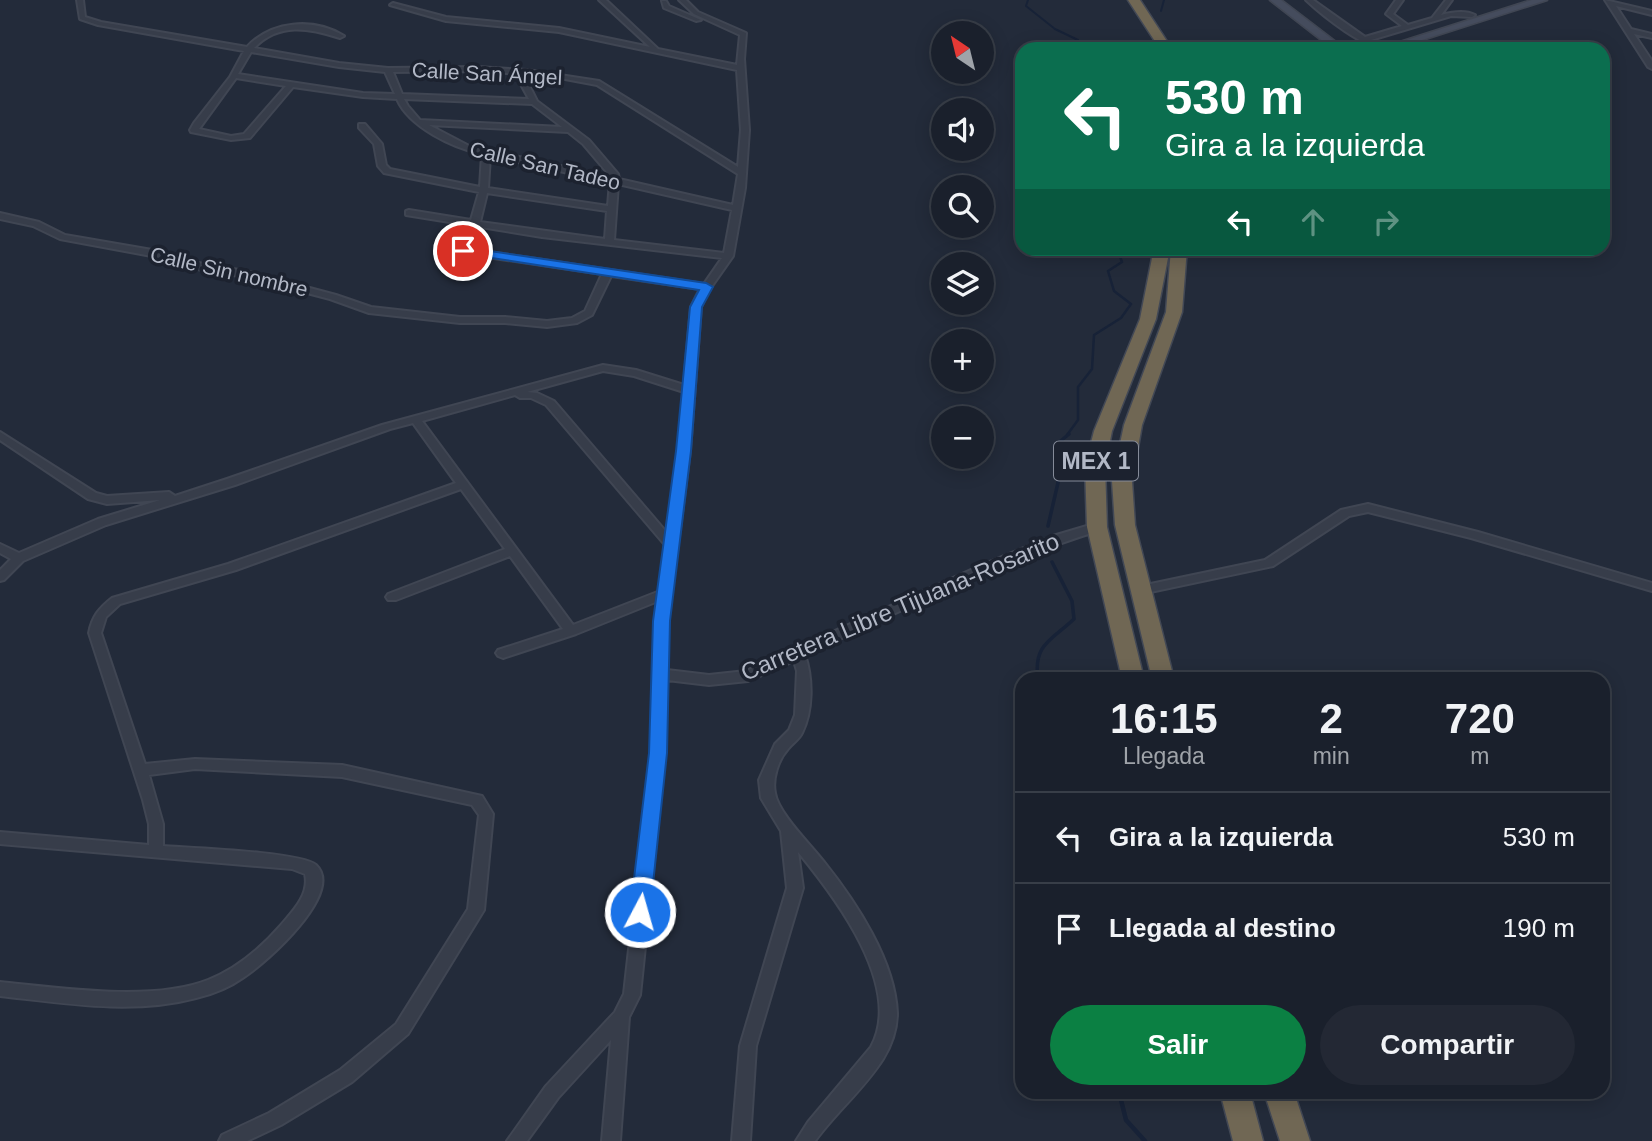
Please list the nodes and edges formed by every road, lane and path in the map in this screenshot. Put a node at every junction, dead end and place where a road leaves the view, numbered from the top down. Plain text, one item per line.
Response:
1 (80, 0) edge
2 (601, 0) edge
3 (682, 0) edge
4 (1121, 0) edge
5 (1134, 0) edge
6 (1266, 0) edge
7 (1275, 0) edge
8 (1309, 0) edge
9 (1329, 0) edge
10 (1400, 0) edge
11 (1448, 0) edge
12 (1522, 0) edge
13 (1542, 0) edge
14 (662, 1) edge
15 (1609, 2) edge
16 (393, 5) dead end
17 (1320, 8) junction
18 (689, 9) junction
19 (1652, 13) edge
20 (1472, 15) junction
21 (1435, 18) junction
22 (1407, 27) junction
23 (736, 28) junction
24 (1630, 31) junction
25 (340, 36) dead end
26 (1652, 36) edge
27 (1147, 42) edge
28 (1161, 42) edge
29 (1322, 42) edge
30 (1331, 42) edge
31 (1369, 42) edge
32 (1382, 42) edge
33 (1388, 42) edge
34 (1390, 42) edge
35 (249, 49) junction
36 (655, 49) junction
37 (1652, 67) edge
38 (740, 68) junction
39 (388, 70) junction
40 (527, 72) junction
41 (234, 76) junction
42 (291, 86) junction
43 (398, 96) junction
44 (534, 102) junction
45 (418, 122) junction
46 (362, 125) dead end
47 (570, 130) junction
48 (486, 154) junction
49 (742, 173) junction
50 (615, 184) junction
51 (484, 190) junction
52 (737, 208) junction
53 (612, 209) junction
54 (409, 213) dead end
55 (0, 216) edge
56 (475, 223) junction
57 (609, 242) junction
58 (463, 251) dead end
59 (728, 256) junction
60 (1164, 256) edge
61 (1167, 256) edge
62 (608, 272) junction
63 (706, 287) junction
64 (689, 390) junction
65 (507, 395) junction
66 (416, 420) junction
67 (0, 435) edge
68 (464, 484) junction
69 (193, 494) junction
70 (1097, 527) junction
71 (672, 546) junction
72 (0, 548) edge
73 (512, 551) junction
74 (19, 558) junction
75 (0, 577) edge
76 (1652, 587) edge
77 (1141, 590) junction
78 (667, 593) junction
79 (392, 597) dead end
80 (571, 631) junction
81 (503, 653) dead end
82 (798, 654) junction
83 (1131, 672) edge
84 (1161, 672) edge
85 (661, 674) junction
86 (140, 770) junction
87 (788, 830) junction
88 (0, 838) edge
89 (156, 852) junction
90 (0, 989) edge
91 (621, 1017) junction
92 (1237, 1099) edge
93 (1281, 1099) edge
94 (228, 1141) edge
95 (516, 1141) edge
96 (611, 1141) edge
97 (741, 1141) edge
98 (805, 1141) edge
99 (1248, 1141) edge
100 (1295, 1141) edge

1 - 35 street, Calle San Ángel
2 - 36 street
3 - 18 street
4 - 27 highway
5 - 28 highway
6 - 29 street
7 - 30 street
8 - 17 street
9 - 17 street
10 - 22 street
11 - 21 street
12 - 20 street
13 - 34 street
14 - 18 street
14 - 23 street
15 - 19 street
15 - 24 street
16 - 36 street
17 - 31 street
18 - 23 street
20 - 21 street
20 - 33 street
21 - 22 street
22 - 32 street
23 - 38 street
24 - 26 street
24 - 37 street
25 - 35 street
35 - 39 street, Calle San Ángel
35 - 41 street
36 - 38 street
38 - 49 street
39 - 40 street, Calle San Ángel
39 - 43 street, Calle San Tadeo
40 - 44 street
40 - 49 street, Calle San Ángel
41 - 42 street
41 - 42 street
42 - 43 street
43 - 44 street
43 - 45 street, Calle San Tadeo
44 - 47 street
45 - 47 street
45 - 48 street, Calle San Tadeo
46 - 51 street
47 - 50 street
48 - 50 street, Calle San Tadeo
48 - 51 street
49 - 52 street
50 - 52 street, Calle San Tadeo
50 - 53 street
51 - 53 street
51 - 56 street
52 - 59 street
53 - 57 street
54 - 56 street
55 - 62 street, Calle Sin nombre
56 - 57 street
57 - 59 street
58 - 62 street
59 - 63 street
60 - 70 highway, MEX 1
61 - 77 highway, MEX 1
62 - 63 street
63 - 64 street
64 - 65 street
64 - 71 street
65 - 66 street
65 - 71 street
66 - 68 street
66 - 69 street
67 - 69 street
68 - 73 street
68 - 86 street
69 - 74 street
70 - 82 street, Carretera Libre Tijuana-Rosarito
70 - 83 highway, MEX 1
71 - 78 street
72 - 74 street
73 - 79 street
73 - 80 street
74 - 75 street
76 - 77 street
77 - 84 highway, MEX 1
78 - 80 street
78 - 85 street
80 - 81 street
82 - 85 street, Carretera Libre Tijuana-Rosarito
82 - 87 street
85 - 91 street
86 - 89 street
86 - 94 street
87 - 97 street
87 - 98 street
88 - 89 street
89 - 90 street
91 - 95 street
91 - 96 street
92 - 99 highway
93 - 100 highway

